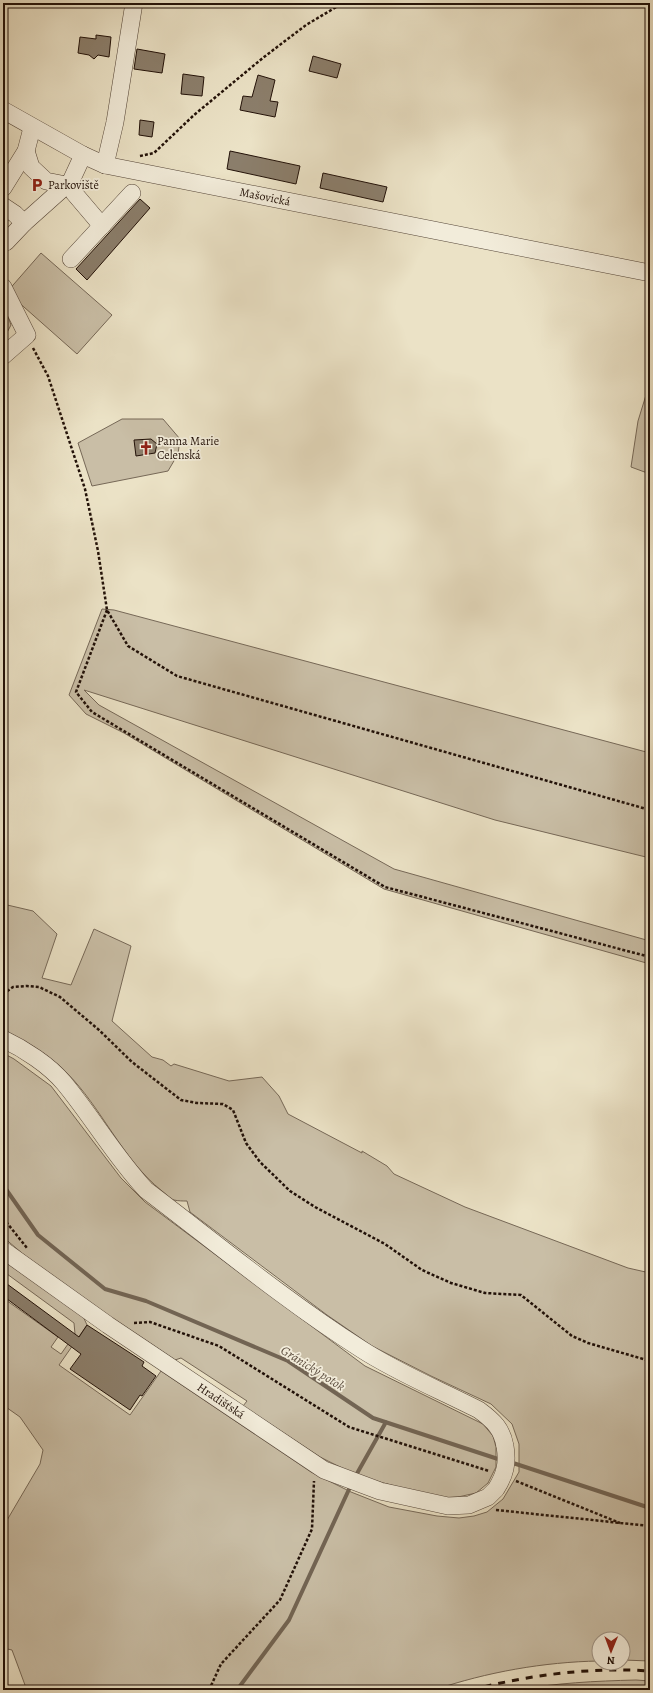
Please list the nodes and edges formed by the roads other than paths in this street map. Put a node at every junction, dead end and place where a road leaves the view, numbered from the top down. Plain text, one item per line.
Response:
1 (134, 3) edge
2 (3, 110) edge
3 (32, 128) junction
4 (26, 152) junction
5 (83, 155) junction
6 (105, 165) junction
7 (69, 183) junction
8 (3, 188) edge
9 (132, 193) dead end
10 (3, 206) edge
11 (24, 223) junction
12 (102, 226) junction
13 (3, 241) edge
14 (71, 259) dead end
15 (650, 273) edge
16 (3, 287) edge
17 (3, 356) edge
18 (3, 1039) edge
19 (3, 1250) edge

1 - 6 street
2 - 3 street, Mašovická
3 - 4 street
3 - 5 street, Mašovická
4 - 7 street
4 - 8 street
5 - 6 street, Mašovická
5 - 7 street
6 - 15 street, Mašovická
7 - 11 street
7 - 12 street
9 - 12 street
10 - 11 street
11 - 13 street
12 - 14 street
16 - 17 street
18 - 19 street, Hradišťská, bridge

